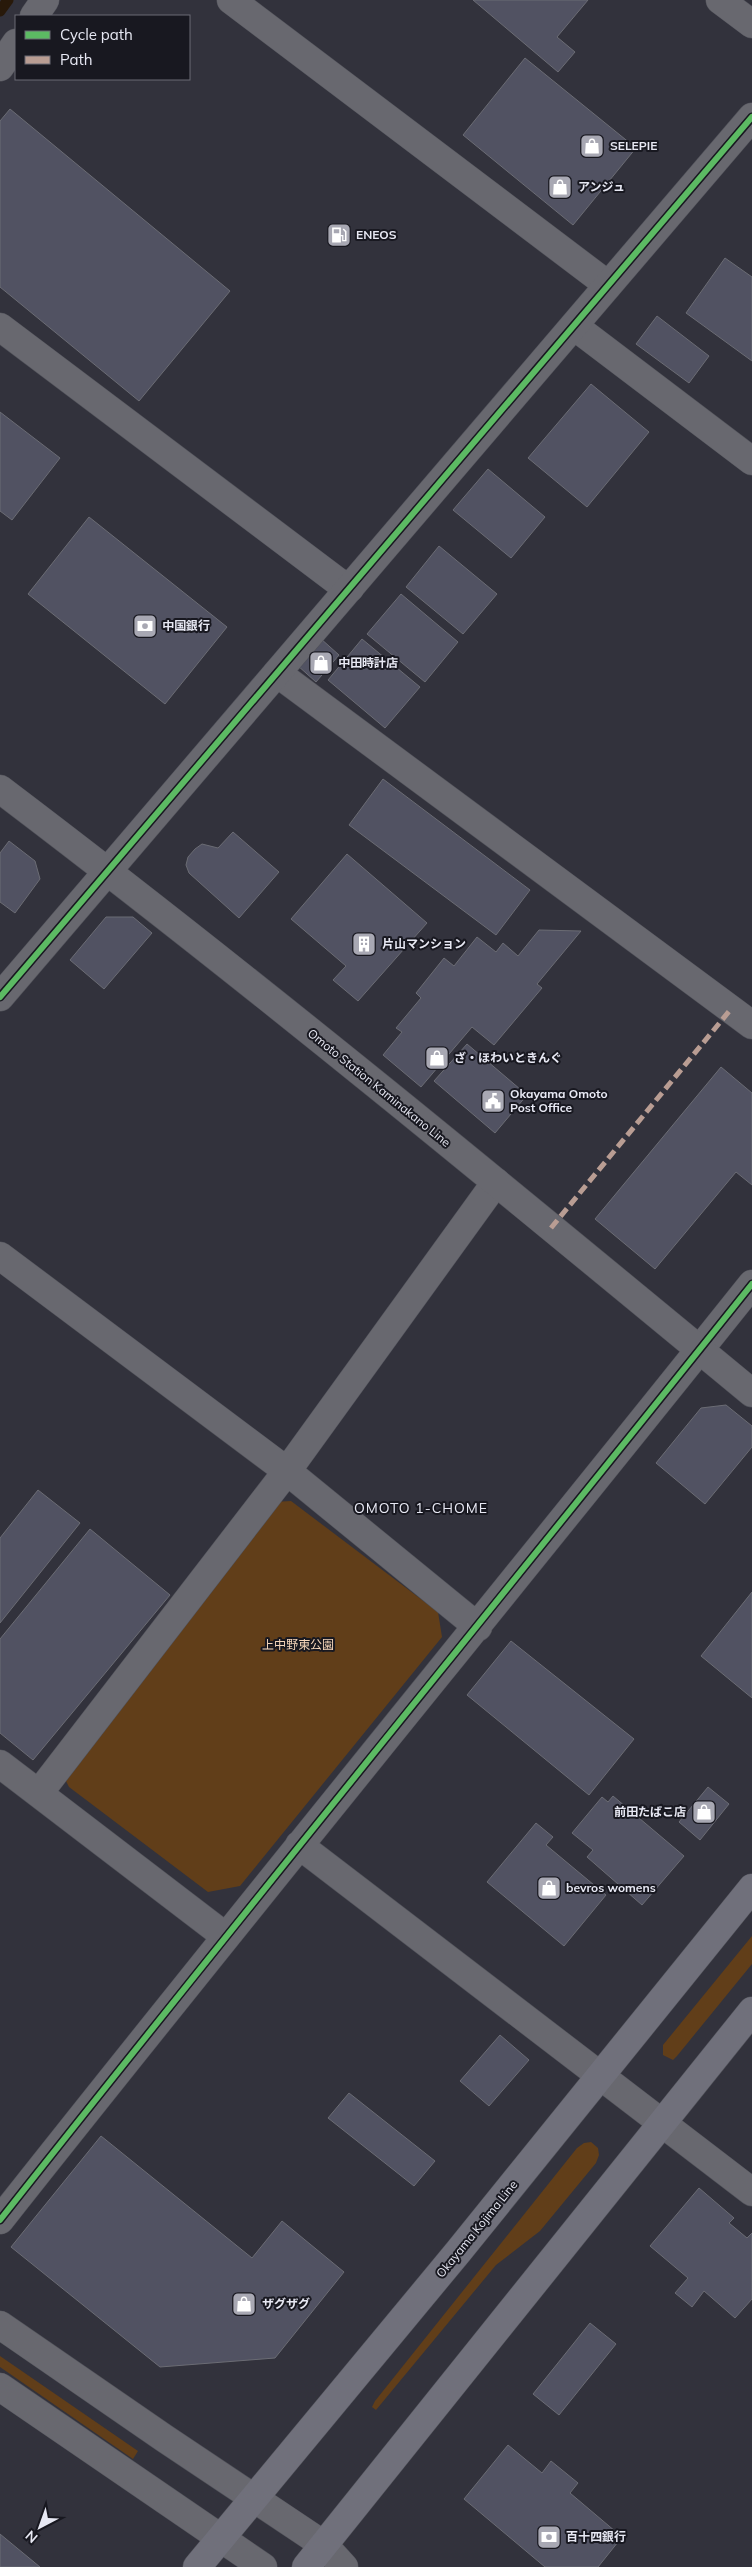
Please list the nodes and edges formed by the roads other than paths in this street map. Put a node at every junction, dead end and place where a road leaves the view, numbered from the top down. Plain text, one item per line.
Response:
1 (45, 0) edge
2 (231, 0) edge
3 (720, 0) edge
4 (35, 15) edge
5 (752, 24) edge
6 (15, 44) edge
7 (0, 67) edge
8 (752, 117) edge
9 (608, 285) junction
10 (574, 326) junction
11 (0, 327) edge
12 (752, 461) edge
13 (350, 588) junction
14 (277, 673) junction
15 (0, 789) edge
16 (108, 871) junction
17 (0, 997) edge
18 (750, 1019) edge
19 (496, 1182) junction
20 (0, 1256) edge
21 (752, 1284) edge
22 (700, 1350) junction
23 (752, 1393) edge
24 (287, 1471) junction
25 (478, 1627) junction
26 (0, 1764) edge
27 (39, 1793) junction
28 (300, 1845) junction
29 (752, 1888) edge
30 (224, 1936) junction
31 (752, 2011) edge
32 (600, 2076) junction
33 (664, 2123) junction
34 (752, 2192) edge
35 (0, 2220) edge
36 (0, 2325) edge
37 (0, 2387) edge
38 (254, 2497) junction
39 (220, 2538) junction
40 (324, 2545) junction
41 (197, 2567) edge
42 (263, 2567) edge
43 (306, 2567) edge
44 (344, 2567) edge

1 - 4 street
2 - 9 street
3 - 5 street
6 - 7 street
8 - 9 street
9 - 10 street
10 - 12 street
10 - 13 street
11 - 13 street
13 - 14 street
14 - 16 street
14 - 18 street
15 - 16 street, Omoto Station Kaminakano Line
16 - 17 street
16 - 19 street, Omoto Station Kaminakano Line
19 - 22 street, Omoto Station Kaminakano Line
19 - 24 street
20 - 24 street
21 - 22 street
22 - 23 street, Omoto Station Kaminakano Line
22 - 25 street
24 - 25 street
24 - 27 street
25 - 28 street
26 - 27 street
27 - 30 street
28 - 30 street
28 - 32 street
29 - 32 main road, Okayama Kojima Line
30 - 35 street
31 - 33 main road
32 - 33 street
32 - 38 main road, Okayama Kojima Line
33 - 34 street
33 - 40 main road
36 - 38 street
37 - 39 street
38 - 39 main road, Okayama Kojima Line
38 - 40 street
39 - 41 main road, Okayama Kojima Line
39 - 42 street
40 - 43 main road
40 - 44 street

